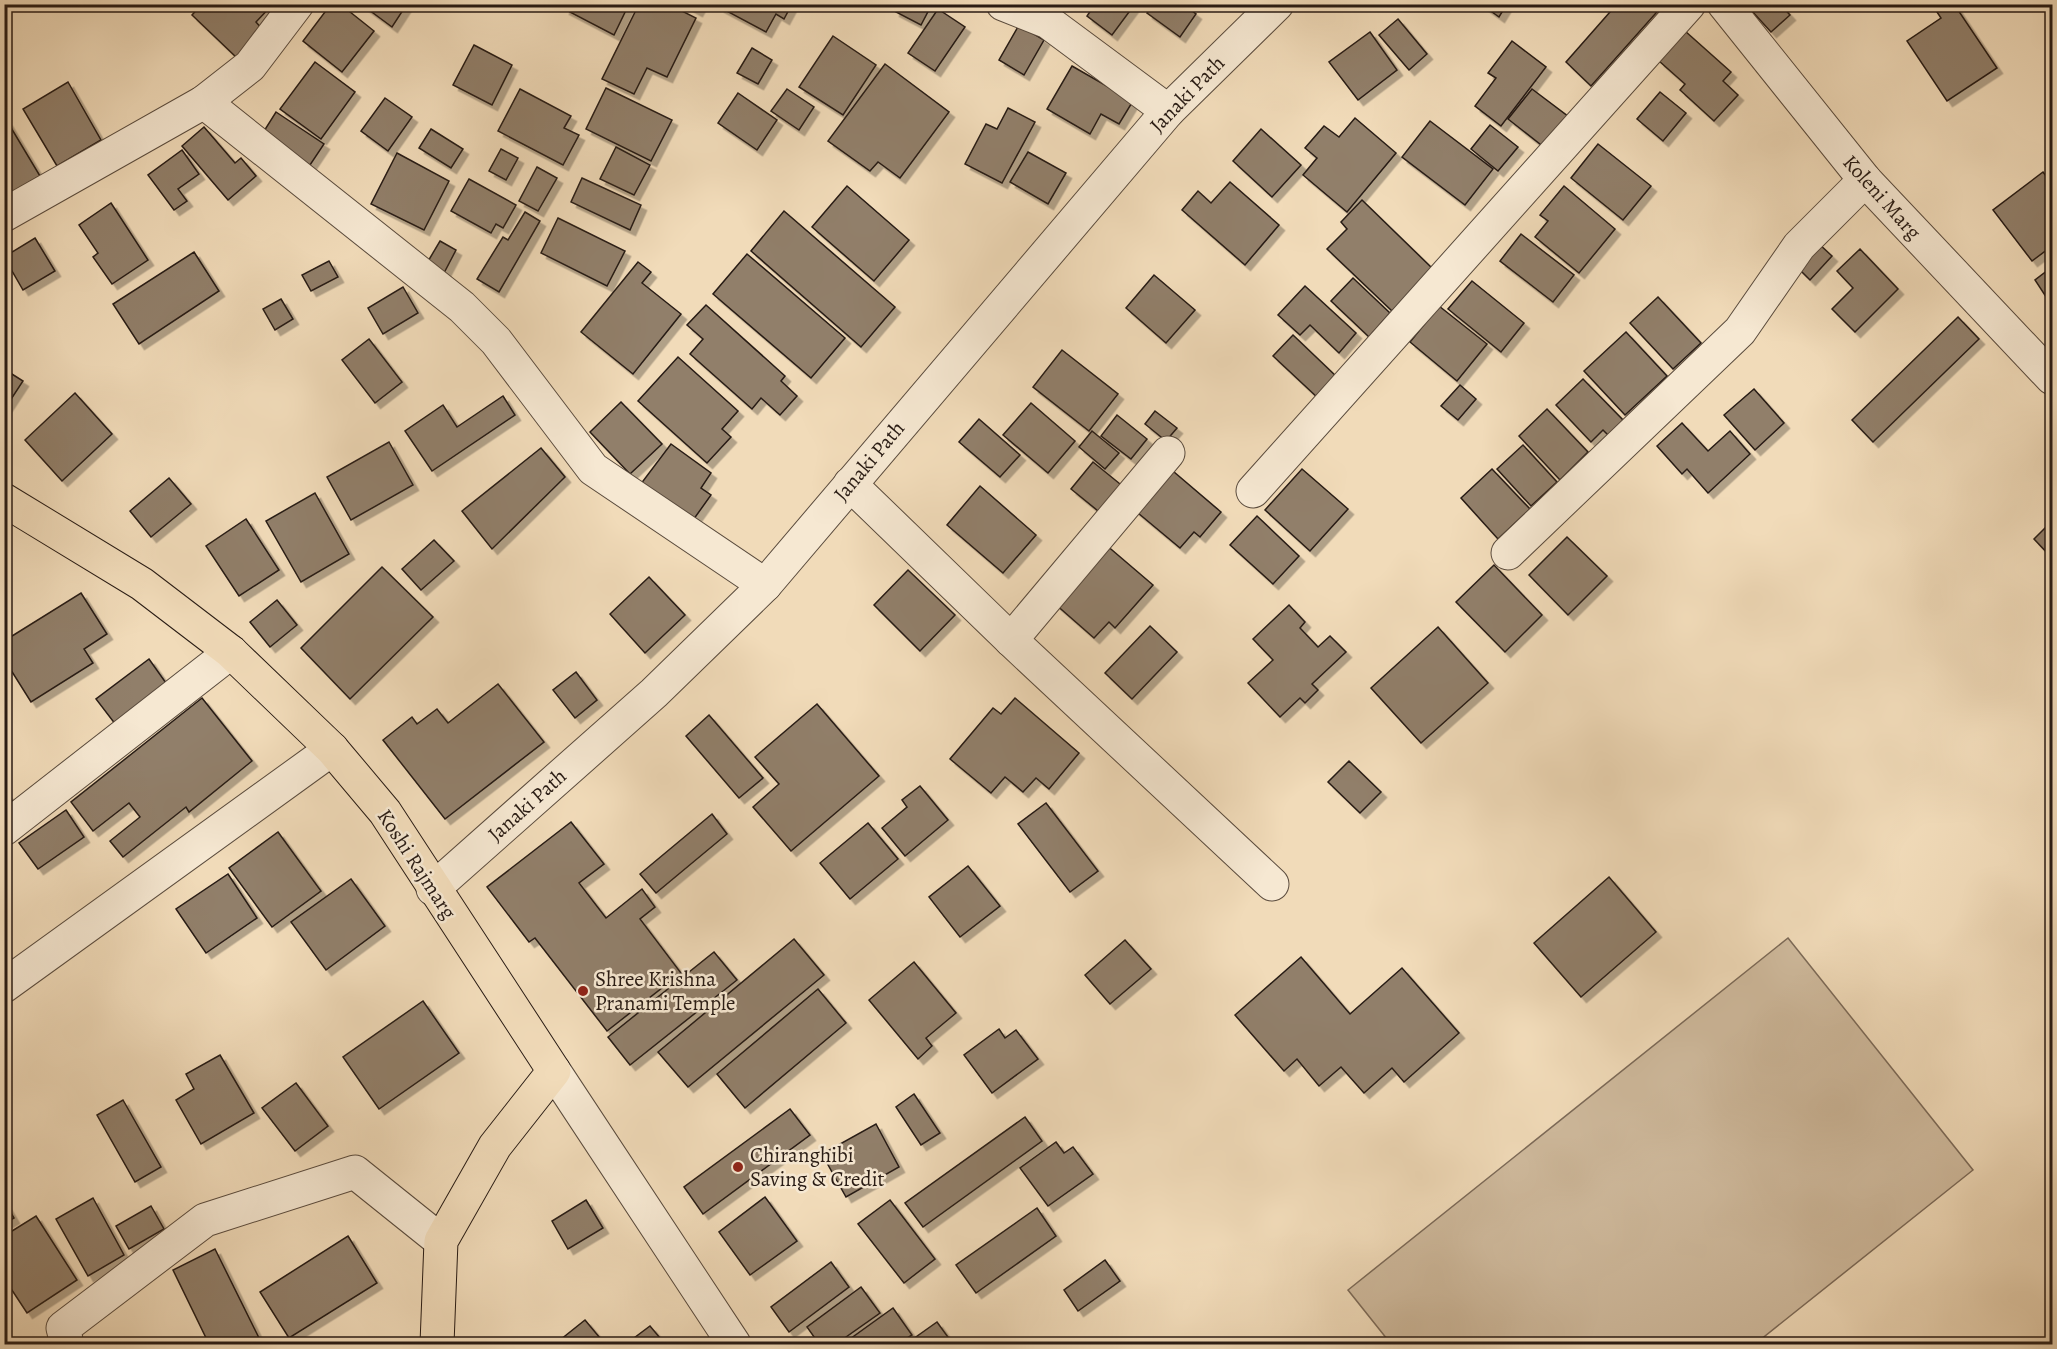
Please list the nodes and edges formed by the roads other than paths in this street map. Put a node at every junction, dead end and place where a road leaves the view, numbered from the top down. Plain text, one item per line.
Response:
1 (297, 4) edge
2 (1003, 4) edge
3 (1277, 4) edge
4 (1689, 4) edge
5 (1724, 4) edge
6 (204, 102) junction
7 (1168, 111) junction
8 (1865, 180) junction
9 (4, 215) edge
10 (2052, 378) edge
11 (1168, 453) dead end
12 (850, 484) junction
13 (1253, 490) dead end
14 (4, 500) edge
15 (1508, 553) dead end
16 (765, 585) junction
17 (1011, 640) junction
18 (231, 652) junction
19 (332, 749) junction
20 (4, 829) edge
21 (1272, 884) dead end
22 (433, 889) junction
23 (4, 986) edge
24 (554, 1071) junction
25 (441, 1241) junction
26 (67, 1344) edge
27 (438, 1344) edge
28 (734, 1344) edge

1 - 6 street
2 - 7 street
3 - 7 street, Janaki Path
4 - 13 street
5 - 8 street, Koleni Marg
6 - 9 street
6 - 16 street
7 - 12 street, Janaki Path
8 - 10 street, Koleni Marg
8 - 15 street
11 - 17 street
12 - 16 street, Janaki Path
12 - 17 street
14 - 18 main road, Koshi Rajmarg
16 - 22 street, Janaki Path
17 - 21 street
18 - 19 main road, Koshi Rajmarg
18 - 20 street
19 - 22 main road, Koshi Rajmarg
19 - 23 street
22 - 24 main road, Koshi Rajmarg
24 - 25 main road
24 - 28 street
25 - 26 street
25 - 27 main road

